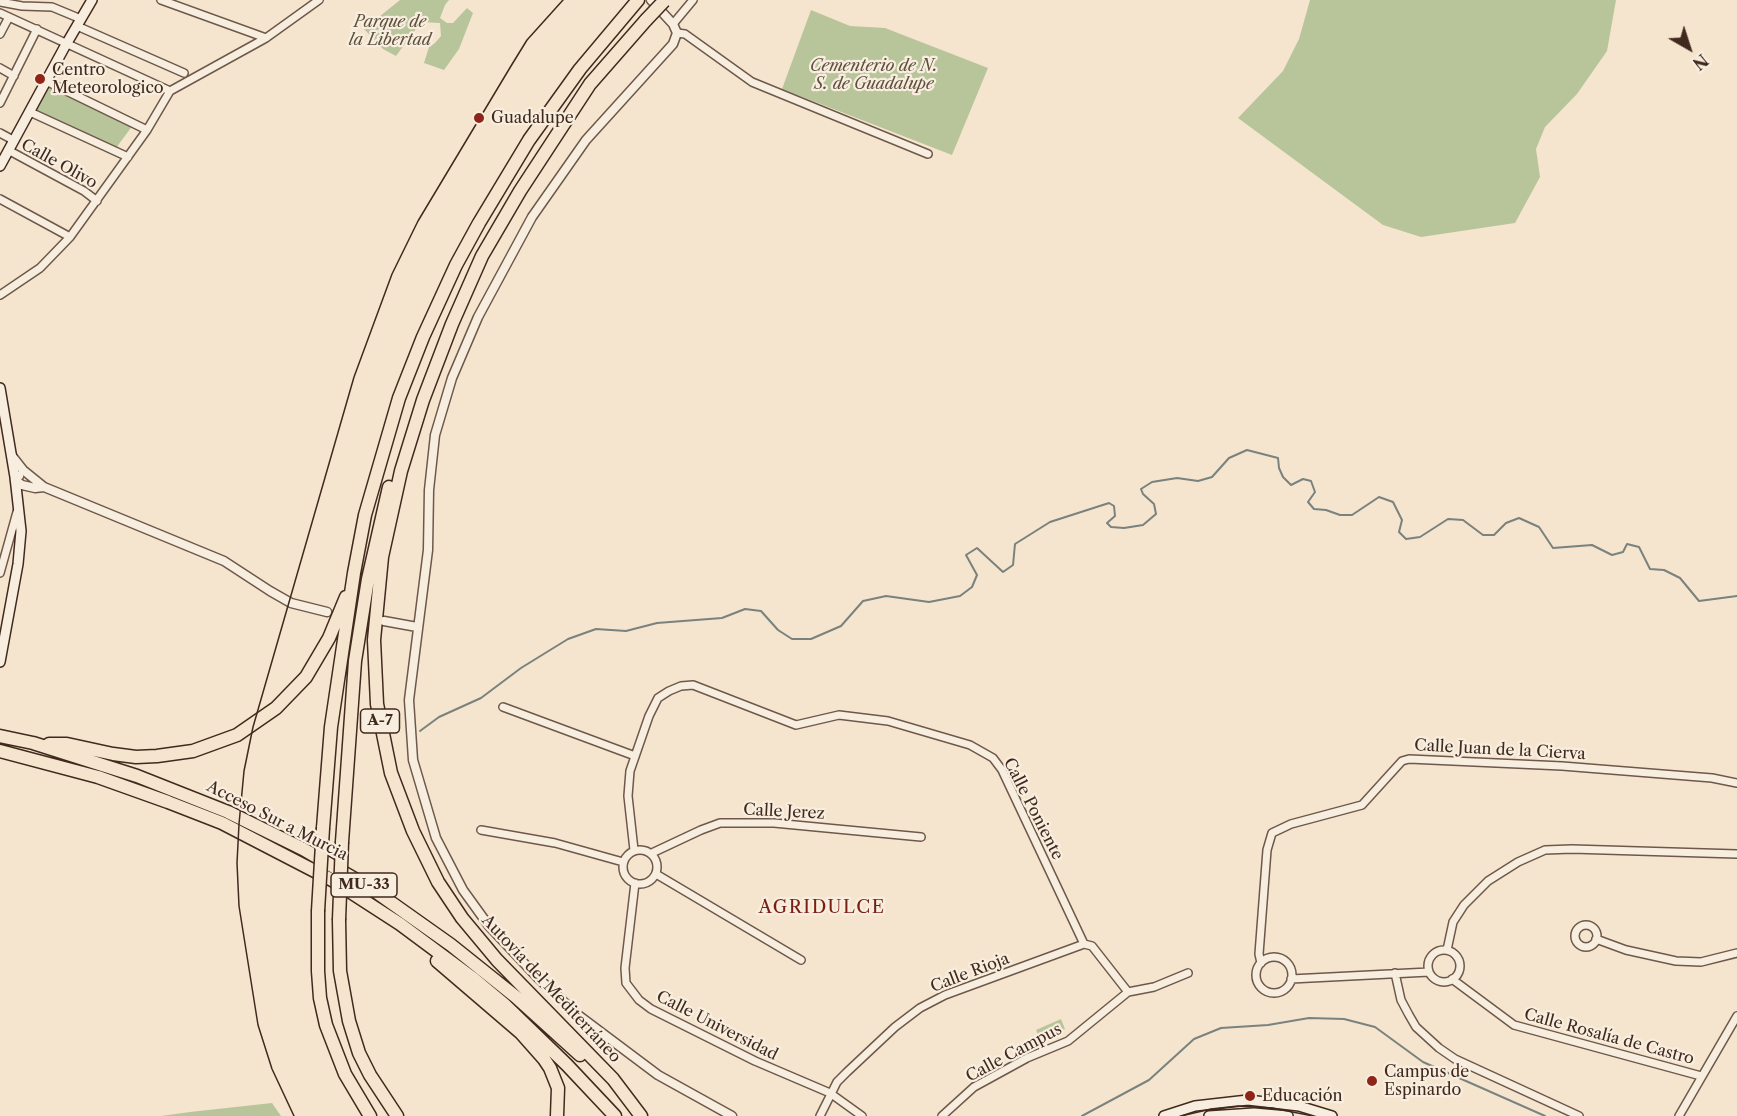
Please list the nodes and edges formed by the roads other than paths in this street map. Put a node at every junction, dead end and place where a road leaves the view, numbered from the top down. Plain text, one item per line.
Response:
1 (161, 0) edge
2 (319, 0) edge
3 (651, 0) edge
4 (664, 0) edge
5 (693, 0) edge
6 (90, 1) edge
7 (637, 1) edge
8 (0, 2) edge
9 (0, 13) edge
10 (9, 17) junction
11 (79, 22) junction
12 (673, 24) junction
13 (38, 29) junction
14 (677, 33) junction
15 (0, 34) edge
16 (266, 38) junction
17 (67, 43) junction
18 (0, 68) edge
19 (184, 73) dead end
20 (14, 76) junction
21 (46, 81) junction
22 (170, 91) junction
23 (0, 103) edge
24 (30, 112) junction
25 (147, 129) junction
26 (0, 133) edge
27 (13, 140) junction
28 (8, 150) junction
29 (928, 154) dead end
30 (128, 157) junction
31 (0, 166) edge
32 (0, 199) edge
33 (97, 201) junction
34 (70, 237) junction
35 (482, 256) junction
36 (0, 295) edge
37 (0, 388) edge
38 (11, 454) junction
39 (29, 475) junction
40 (15, 480) junction
41 (39, 487) junction
42 (19, 507) junction
43 (0, 573) edge
44 (354, 573) junction
45 (327, 612) dead end
46 (384, 621) dead end
47 (417, 627) junction
48 (0, 662) edge
49 (503, 707) dead end
50 (0, 736) edge
51 (33, 743) junction
52 (0, 751) edge
53 (635, 756) junction
54 (1737, 783) edge
55 (482, 830) dead end
56 (921, 837) dead end
57 (634, 850) junction
58 (652, 854) junction
59 (1737, 854) edge
60 (299, 862) junction
61 (623, 862) junction
62 (656, 874) junction
63 (635, 884) junction
64 (1596, 939) dead end
65 (1084, 944) junction
66 (1447, 950) junction
67 (1737, 953) edge
68 (801, 960) dead end
69 (1261, 963) junction
70 (1428, 969) junction
71 (1188, 973) dead end
72 (1395, 973) junction
73 (1291, 977) junction
74 (1452, 979) junction
75 (1128, 992) junction
76 (1737, 1016) edge
77 (1701, 1076) junction
78 (830, 1093) junction
79 (370, 1116) edge
80 (397, 1116) edge
81 (557, 1116) edge
82 (615, 1116) edge
83 (640, 1116) edge
84 (732, 1116) edge
85 (820, 1116) edge
86 (862, 1116) edge
87 (942, 1116) edge
88 (1164, 1116) edge
89 (1209, 1116) edge
90 (1288, 1116) edge
91 (1332, 1116) edge
92 (1579, 1116) edge
93 (1679, 1116) edge

1 - 16 street
2 - 16 street
3 - 12 street
4 - 35 highway, Autovía del Mediterráneo / A-7, bridge
5 - 12 street
6 - 11 main road
7 - 44 highway
8 - 11 street
9 - 10 street
10 - 13 street
10 - 15 street
11 - 17 main road
11 - 19 street
12 - 14 street
13 - 17 street
13 - 20 street
14 - 29 street
14 - 47 street
16 - 22 street
17 - 21 main road
17 - 22 street
18 - 20 street
20 - 23 street
21 - 24 main road
21 - 25 street
22 - 25 street
24 - 27 main road
24 - 30 street
25 - 30 street
26 - 27 street
27 - 28 main road
28 - 31 main road
28 - 33 street, Calle Olivo
30 - 33 street
32 - 34 street
33 - 34 street
34 - 36 street
35 - 80 highway, bridge
35 - 83 highway, Autovía del Mediterráneo / A-7
37 - 38 main road
38 - 39 street
38 - 40 main road
39 - 40 street
39 - 41 street
40 - 41 street
40 - 42 main road
41 - 42 street
41 - 45 street
42 - 43 street
42 - 48 main road
44 - 51 highway
44 - 79 highway, bridge
46 - 47 street
47 - 84 street
49 - 53 street
50 - 51 highway, Acceso Sur a Murcia / MU-33
51 - 83 highway, Acceso Sur a Murcia / MU-33
52 - 60 highway, Acceso Sur a Murcia / MU-33
53 - 57 street, Calle Poniente
53 - 65 street, Calle Poniente
54 - 69 street, Calle Juan de la Cierva
55 - 61 street
56 - 58 street, Calle Jerez
57 - 58 street
57 - 61 street
58 - 62 street
59 - 66 street
60 - 81 highway
60 - 82 highway, Acceso Sur a Murcia / MU-33
61 - 63 street
62 - 63 street
62 - 68 street
63 - 78 street, Calle Universidad
64 - 67 street
65 - 75 street
65 - 78 street, Calle Rioja
66 - 70 street
66 - 74 street
69 - 73 street
69 - 73 street
70 - 72 street
70 - 73 street
70 - 74 street
71 - 75 street
72 - 73 street
72 - 92 street
74 - 77 street, Calle Rosalía de Castro
75 - 87 street, Calle Campus
76 - 77 street
77 - 93 street
78 - 85 street, Calle Rioja
78 - 86 street
88 - 91 main road
89 - 90 main road

